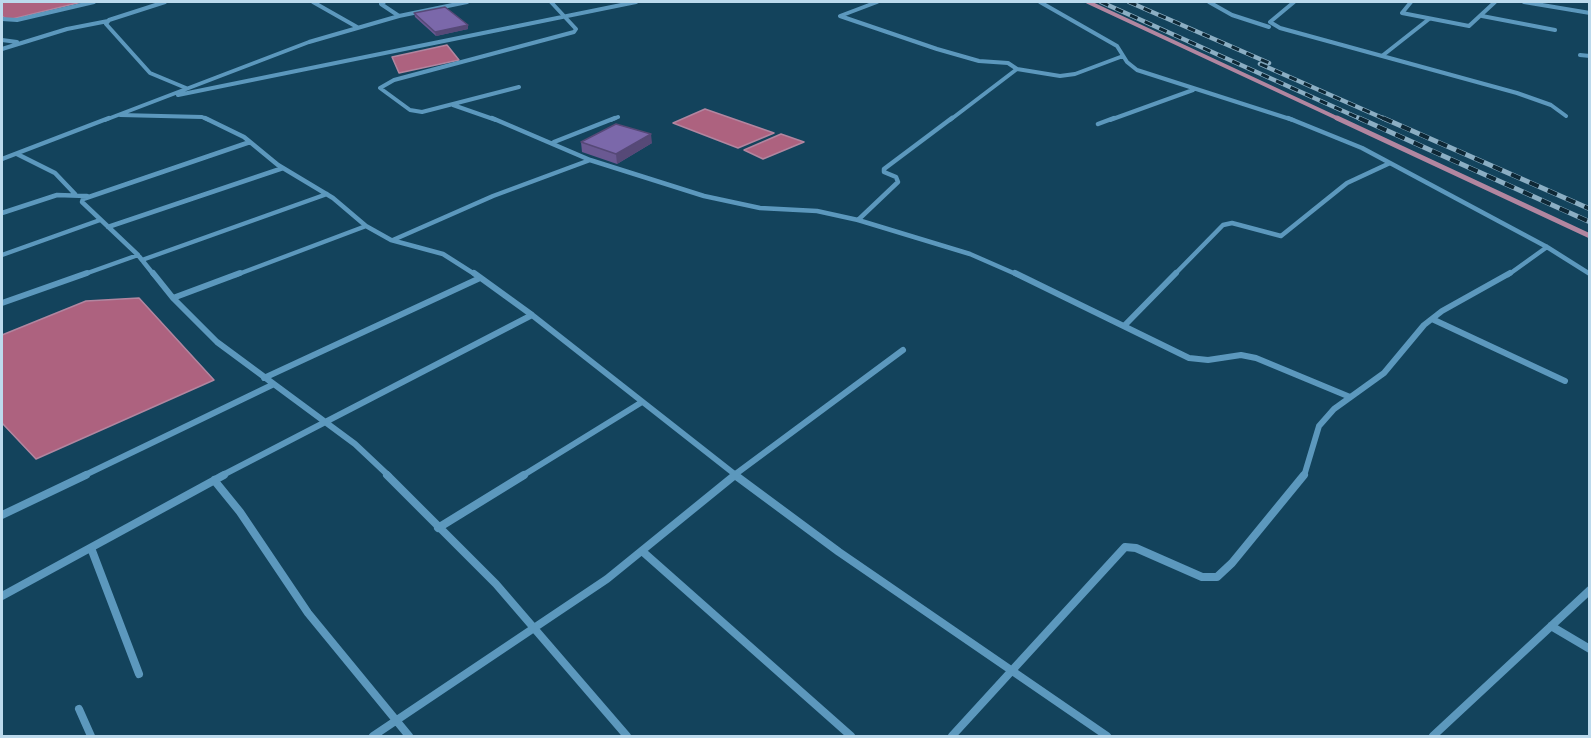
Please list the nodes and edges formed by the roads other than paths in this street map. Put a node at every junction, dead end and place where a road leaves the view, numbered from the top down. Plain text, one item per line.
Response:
1 (94, 2) edge
2 (165, 2) edge
3 (313, 2) edge
4 (384, 2) edge
5 (467, 2) edge
6 (551, 2) edge
7 (636, 2) edge
8 (877, 2) edge
9 (1040, 2) edge
10 (1209, 2) edge
11 (1294, 2) edge
12 (1412, 2) edge
13 (1495, 2) edge
14 (1524, 2) edge
15 (1590, 13) edge
16 (399, 16) junction
17 (565, 16) junction
18 (1482, 16) junction
19 (2, 19) edge
20 (1429, 19) junction
21 (109, 20) junction
22 (357, 27) junction
23 (1269, 27) dead end
24 (1555, 30) dead end
25 (2, 40) edge
26 (21, 43) junction
27 (2, 49) edge
28 (1580, 54) dead end
29 (1123, 56) junction
30 (1383, 56) junction
31 (1590, 56) edge
32 (1017, 69) junction
33 (211, 79) junction
34 (227, 85) junction
35 (519, 87) dead end
36 (186, 88) junction
37 (1193, 90) junction
38 (160, 99) junction
39 (453, 105) junction
40 (120, 115) junction
41 (1566, 116) dead end
42 (618, 117) dead end
43 (1098, 124) dead end
44 (250, 142) junction
45 (554, 142) junction
46 (17, 154) junction
47 (2, 159) edge
48 (590, 160) junction
49 (1390, 163) junction
50 (283, 168) junction
51 (75, 194) junction
52 (327, 194) junction
53 (88, 196) junction
54 (2, 213) edge
55 (100, 220) junction
56 (858, 220) junction
57 (366, 226) junction
58 (108, 227) junction
59 (391, 240) junction
60 (1547, 247) junction
61 (2, 255) edge
62 (140, 257) junction
63 (1590, 274) edge
64 (480, 278) junction
65 (173, 298) junction
66 (2, 303) edge
67 (532, 315) junction
68 (1432, 319) junction
69 (1124, 326) junction
70 (903, 350) dead end
71 (264, 378) junction
72 (1564, 381) dead end
73 (272, 385) junction
74 (1350, 397) junction
75 (642, 402) junction
76 (325, 423) junction
77 (735, 475) junction
78 (214, 480) junction
79 (2, 514) edge
80 (438, 528) junction
81 (91, 548) junction
82 (642, 551) junction
83 (1590, 590) edge
84 (2, 596) edge
85 (1551, 626) junction
86 (535, 629) junction
87 (1590, 649) edge
88 (1012, 671) junction
89 (139, 675) dead end
90 (79, 709) dead end
91 (397, 721) junction
92 (91, 736) edge
93 (373, 736) edge
94 (409, 736) edge
95 (627, 736) edge
96 (851, 736) edge
97 (952, 736) edge
98 (1107, 736) edge
99 (1433, 736) edge

1 - 19 street
2 - 21 street
3 - 22 street
4 - 16 street
5 - 16 street
6 - 17 street
7 - 17 street
8 - 32 street
9 - 29 street
10 - 23 street
11 - 30 street
12 - 20 street
13 - 18 street
14 - 15 street
16 - 22 street
17 - 34 street
17 - 39 street
18 - 20 street
18 - 24 street
20 - 30 street
21 - 26 street
21 - 36 street
22 - 33 street
25 - 26 street
26 - 27 street
28 - 31 street
29 - 32 street
29 - 37 street
30 - 41 street
32 - 56 street
33 - 34 street
33 - 36 street
34 - 38 street
35 - 39 street
36 - 38 street
37 - 43 street
37 - 49 street
38 - 40 street
39 - 45 street
40 - 44 street
40 - 46 street
42 - 45 street
44 - 50 street
44 - 53 street
45 - 48 street
46 - 47 street
46 - 51 street
48 - 56 street
48 - 59 street
49 - 60 street
49 - 69 street
50 - 52 street
50 - 58 street
51 - 53 street
51 - 54 street
52 - 57 street
52 - 62 street
53 - 55 street
55 - 58 street
55 - 61 street
56 - 69 street
57 - 59 street
57 - 65 street
58 - 62 street
59 - 64 street
60 - 63 street
60 - 68 street
62 - 65 street
62 - 66 street
64 - 67 street
64 - 71 street
65 - 71 street
67 - 75 street
67 - 76 street
68 - 72 street
68 - 74 street
69 - 74 street
70 - 77 street
71 - 73 street
73 - 76 street
73 - 79 street
74 - 88 street
75 - 77 street
75 - 80 street
76 - 78 street
76 - 80 street
77 - 82 street
77 - 88 street
78 - 81 street
78 - 91 street
80 - 86 street
81 - 84 street
81 - 89 street
82 - 86 street
82 - 96 street
83 - 85 street
85 - 87 street
85 - 99 street
86 - 91 street
86 - 95 street
88 - 97 street
88 - 98 street
90 - 92 street
91 - 93 street
91 - 94 street

